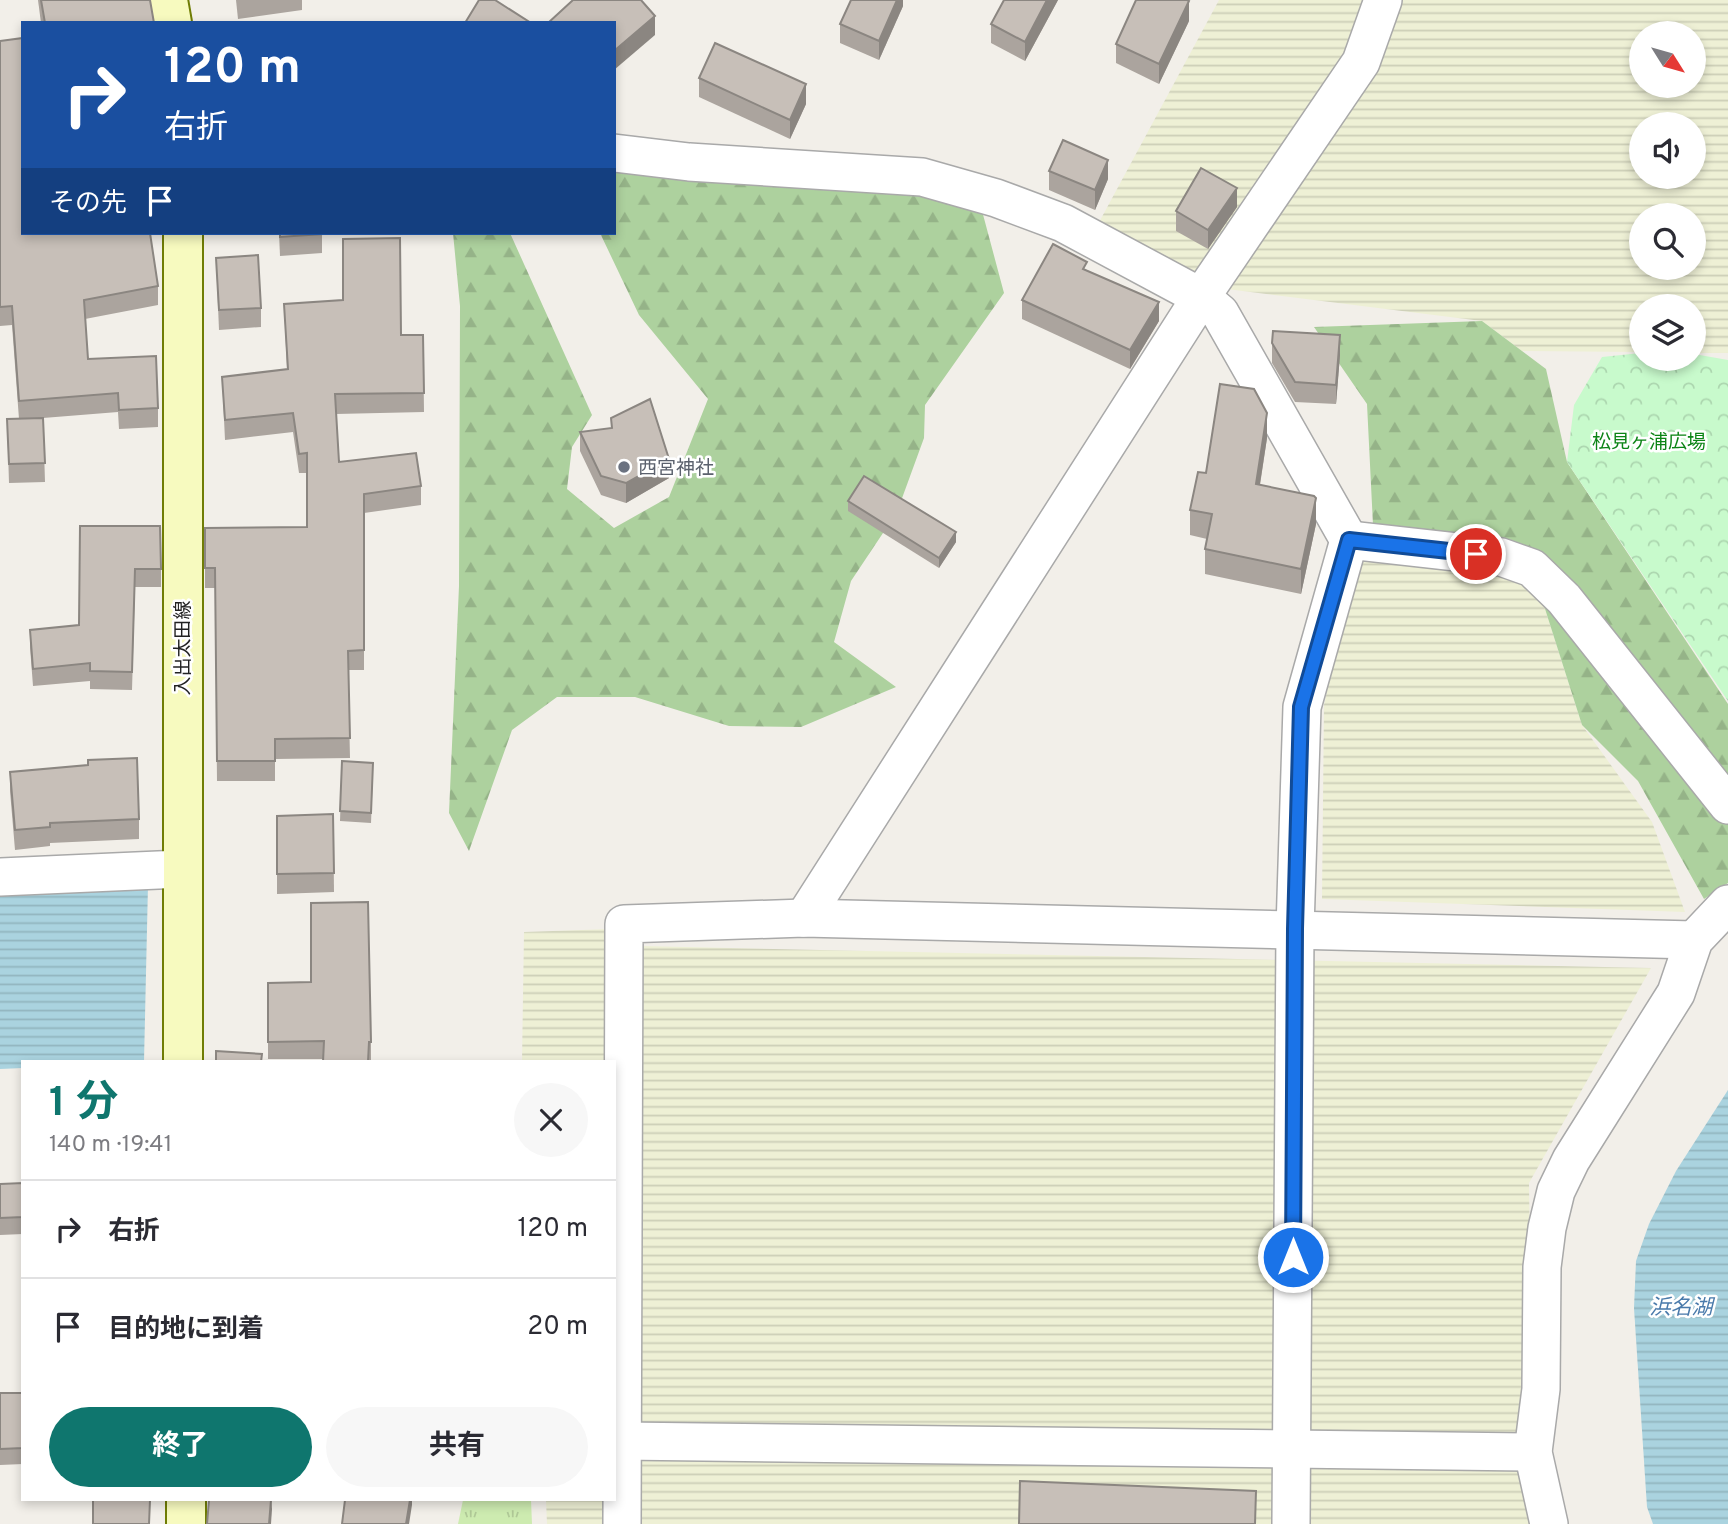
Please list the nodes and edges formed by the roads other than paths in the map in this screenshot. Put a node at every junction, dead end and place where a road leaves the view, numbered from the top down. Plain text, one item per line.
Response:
1 (168, 0) edge
2 (1383, 0) edge
3 (172, 21) edge
4 (616, 153) edge
5 (183, 235) edge
6 (1200, 297) junction
7 (1349, 540) junction
8 (1728, 805) edge
9 (181, 869) junction
10 (0, 877) edge
11 (1728, 904) edge
12 (804, 918) junction
13 (1295, 929) junction
14 (1695, 940) junction
15 (183, 1060) edge
16 (621, 1441) junction
17 (1291, 1449) junction
18 (1533, 1452) junction
19 (186, 1501) edge
20 (186, 1524) edge
21 (622, 1524) edge
22 (1291, 1524) edge
23 (1549, 1524) edge

1 - 3 main road
2 - 6 street
4 - 6 street
5 - 9 main road, 入出太田線
6 - 7 street
6 - 12 street
7 - 8 street
7 - 13 street
9 - 10 street
9 - 15 main road, 入出太田線
11 - 14 street
12 - 13 street
12 - 16 street
13 - 14 street
13 - 17 street
14 - 18 street
16 - 17 street
16 - 21 street
17 - 18 street
17 - 22 street
18 - 23 street
19 - 20 main road

